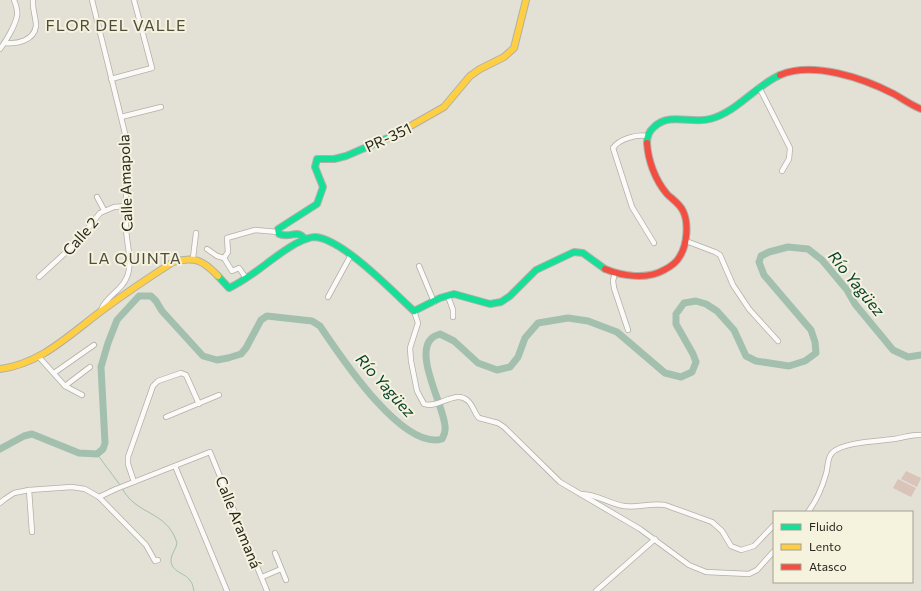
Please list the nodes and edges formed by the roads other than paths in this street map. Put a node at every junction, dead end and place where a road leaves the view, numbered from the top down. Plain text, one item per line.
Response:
1 (14, 0) edge
2 (33, 0) edge
3 (92, 0) edge
4 (134, 0) edge
5 (526, 0) edge
6 (5, 44) junction
7 (0, 49) edge
8 (111, 79) junction
9 (759, 87) junction
10 (161, 108) dead end
11 (921, 109) edge
12 (121, 117) junction
13 (647, 136) junction
14 (782, 171) dead end
15 (96, 197) dead end
16 (127, 206) junction
17 (104, 210) junction
18 (278, 232) junction
19 (196, 233) dead end
20 (305, 239) junction
21 (686, 241) junction
22 (654, 243) dead end
23 (207, 249) dead end
24 (351, 255) junction
25 (193, 258) junction
26 (224, 258) junction
27 (419, 266) dead end
28 (614, 272) junction
29 (39, 277) dead end
30 (246, 278) junction
31 (448, 296) junction
32 (328, 297) dead end
33 (434, 302) junction
34 (101, 311) junction
35 (414, 311) junction
36 (453, 317) dead end
37 (628, 330) dead end
38 (778, 341) dead end
39 (94, 345) dead end
40 (39, 357) junction
41 (90, 367) dead end
42 (0, 369) edge
43 (54, 373) junction
44 (65, 386) junction
45 (82, 395) dead end
46 (219, 395) dead end
47 (199, 404) junction
48 (166, 417) dead end
49 (921, 435) edge
50 (175, 466) junction
51 (134, 482) junction
52 (29, 490) junction
53 (580, 494) junction
54 (187, 496) junction
55 (99, 497) junction
56 (181, 499) dead end
57 (0, 503) edge
58 (809, 511) edge
59 (773, 526) edge
60 (32, 532) dead end
61 (655, 539) junction
62 (773, 552) edge
63 (275, 553) dead end
64 (158, 560) dead end
65 (281, 569) junction
66 (262, 577) junction
67 (286, 580) dead end
68 (226, 591) edge
69 (267, 591) edge
70 (596, 591) edge

1 - 6 street
2 - 6 street
3 - 8 street, Calle Amapola
4 - 8 street
5 - 18 main road, PR-351 / PR-351
6 - 7 street
8 - 12 street, Calle Amapola
9 - 11 main road
9 - 13 main road
9 - 14 street
10 - 12 street
12 - 16 street, Calle Amapola
13 - 21 main road
13 - 22 street
15 - 17 street
16 - 17 street, Calle 2
16 - 34 street, Calle Amapola
17 - 29 street, Calle 2
18 - 20 main road
18 - 26 street
19 - 25 street
20 - 24 main road
20 - 30 main road
21 - 28 main road
21 - 38 street
23 - 26 street
24 - 32 street
24 - 35 main road
25 - 30 main road
25 - 34 main road
26 - 30 street
27 - 33 street
28 - 31 main road
28 - 37 street
31 - 33 main road
31 - 36 street
33 - 35 main road
34 - 40 main road
35 - 53 street
39 - 43 street
40 - 42 main road
40 - 43 street
41 - 44 street
43 - 44 street
44 - 45 street
46 - 47 street
47 - 48 street
47 - 51 street
49 - 58 street
50 - 51 street
50 - 54 street
50 - 66 street, Calle Aramaná
51 - 55 street
52 - 55 street
52 - 57 street
52 - 60 street
53 - 59 street
53 - 61 street
54 - 56 street
54 - 68 street
55 - 64 street
61 - 62 street
61 - 70 street
63 - 65 street
65 - 66 street
65 - 67 street
66 - 69 street, Calle Aramaná

